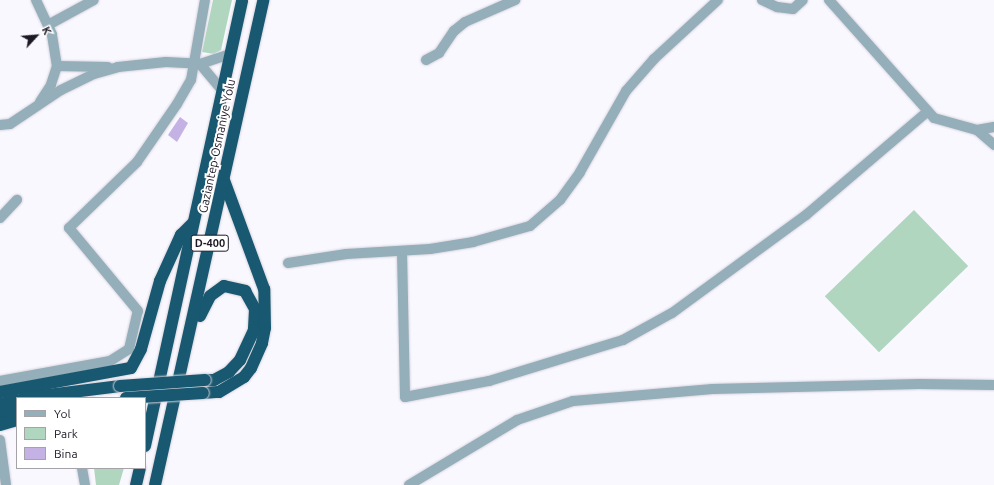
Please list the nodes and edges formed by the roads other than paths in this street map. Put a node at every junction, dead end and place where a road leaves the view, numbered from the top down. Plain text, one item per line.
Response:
1 (36, 0) edge
2 (94, 0) edge
3 (204, 0) edge
4 (242, 0) edge
5 (263, 0) edge
6 (515, 0) edge
7 (718, 0) edge
8 (762, 0) edge
9 (803, 0) edge
10 (829, 0) edge
11 (48, 25) junction
12 (230, 54) junction
13 (426, 60) dead end
14 (197, 63) junction
15 (57, 66) junction
16 (118, 67) junction
17 (222, 90) junction
18 (36, 106) junction
19 (928, 111) junction
20 (0, 125) edge
21 (994, 127) edge
22 (977, 130) junction
23 (994, 145) edge
24 (224, 179) junction
25 (18, 200) dead end
26 (0, 218) edge
27 (193, 223) junction
28 (402, 252) junction
29 (288, 263) dead end
30 (190, 337) junction
31 (0, 381) edge
32 (994, 386) edge
33 (0, 392) edge
34 (32, 397) edge
35 (141, 397) edge
36 (16, 400) edge
37 (0, 404) edge
38 (16, 411) edge
39 (0, 415) edge
40 (16, 420) edge
41 (0, 425) edge
42 (0, 440) edge
43 (146, 441) edge
44 (82, 469) edge
45 (132, 469) edge
46 (140, 469) edge
47 (6, 485) edge
48 (85, 485) edge
49 (135, 485) edge
50 (155, 485) edge
51 (409, 485) edge

1 - 11 street
2 - 11 street
3 - 14 street
4 - 12 highway, Gaziantep-Osmaniye Yolu / D-400
5 - 24 highway, Gaziantep-Osmaniye Yolu / D-400
6 - 13 street
7 - 28 street
8 - 9 street
10 - 19 street
11 - 15 street
12 - 14 street
12 - 17 highway, Gaziantep-Osmaniye Yolu / D-400
14 - 16 street
14 - 17 street
14 - 31 street
15 - 16 street
15 - 18 street
16 - 18 street
17 - 27 highway, Gaziantep-Osmaniye Yolu / D-400
18 - 20 street
19 - 22 street
19 - 28 street
21 - 22 street
22 - 23 street
24 - 30 highway, Gaziantep-Osmaniye Yolu / D-400
24 - 35 highway, bridge
25 - 26 street
27 - 33 highway
27 - 43 highway, Gaziantep-Osmaniye Yolu / D-400
28 - 29 street
30 - 34 highway, bridge
30 - 50 highway, Gaziantep-Osmaniye Yolu / D-400
32 - 51 street
36 - 37 highway
38 - 39 highway
40 - 41 highway
42 - 47 street
44 - 48 street
45 - 49 highway
46 - 49 highway

